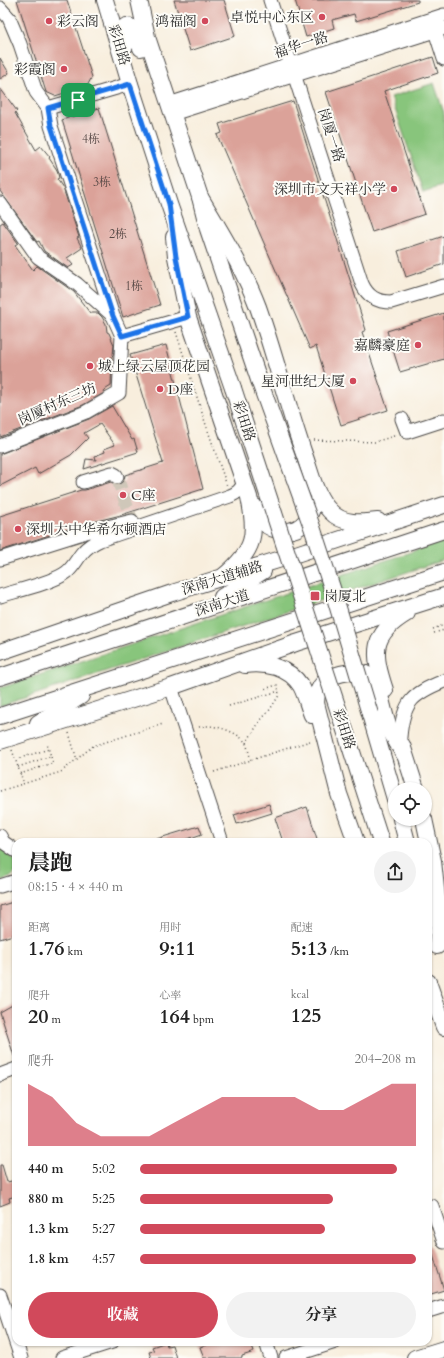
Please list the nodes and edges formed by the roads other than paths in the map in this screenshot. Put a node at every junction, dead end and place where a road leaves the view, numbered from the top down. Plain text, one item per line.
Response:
1 (105, 0) edge
2 (127, 0) edge
3 (139, 0) edge
4 (270, 0) edge
5 (0, 8) edge
6 (444, 15) edge
7 (439, 29) edge
8 (147, 36) junction
9 (444, 59) edge
10 (124, 60) junction
11 (293, 70) junction
12 (130, 84) junction
13 (163, 87) junction
14 (48, 108) junction
15 (170, 109) junction
16 (200, 197) junction
17 (0, 203) edge
18 (169, 204) junction
19 (444, 286) edge
20 (113, 316) junction
21 (181, 319) junction
22 (122, 336) junction
23 (402, 418) dead end
24 (444, 420) edge
25 (0, 446) edge
26 (117, 477) dead end
27 (83, 482) dead end
28 (314, 484) junction
29 (247, 490) junction
30 (444, 505) edge
31 (406, 517) junction
32 (132, 521) dead end
33 (441, 528) edge
34 (0, 559) edge
35 (281, 559) junction
36 (444, 572) edge
37 (221, 578) junction
38 (0, 596) edge
39 (444, 596) edge
40 (427, 601) junction
41 (194, 613) junction
42 (296, 643) junction
43 (97, 645) junction
44 (219, 645) junction
45 (0, 653) edge
46 (214, 671) junction
47 (0, 677) edge
48 (444, 681) edge
49 (98, 684) junction
50 (171, 687) junction
51 (0, 716) edge
52 (24, 734) junction
53 (400, 737) junction
54 (6, 744) edge
55 (404, 754) junction
56 (330, 756) junction
57 (390, 782) edge
58 (414, 782) edge
59 (403, 826) edge
60 (426, 826) edge
61 (0, 836) edge
62 (221, 838) edge
63 (355, 838) edge
64 (381, 838) edge
65 (406, 838) edge
66 (428, 838) edge
67 (12, 848) edge
68 (432, 856) edge
69 (12, 882) edge
70 (0, 886) edge
71 (432, 926) edge
72 (441, 952) edge
73 (432, 1001) edge
74 (444, 1026) edge
75 (12, 1070) edge
76 (0, 1074) edge
77 (432, 1206) edge
78 (444, 1242) edge
79 (0, 1295) edge
80 (444, 1306) edge
81 (432, 1310) edge
82 (12, 1333) edge
83 (16, 1346) edge
84 (100, 1346) edge
85 (267, 1346) edge
86 (323, 1346) edge
87 (444, 1349) edge
88 (20, 1358) edge
89 (62, 1358) edge
90 (271, 1358) edge
91 (286, 1358) edge
92 (415, 1358) edge

1 - 10 main road, 彩田路
2 - 8 main road
3 - 8 main road, 彩田路
4 - 11 street, 岗厦一路
5 - 14 street
6 - 11 street, 福华一路
7 - 9 street
7 - 11 street, 福华一路
8 - 13 main road, 彩田路
10 - 12 main road, 彩田路
10 - 13 main road
11 - 15 street, 福华一路
11 - 19 street, 岗厦一路
12 - 14 street
12 - 18 main road, 彩田路
13 - 15 main road, 彩田路
14 - 20 street
15 - 16 main road, 彩田路
16 - 28 main road
16 - 57 main road, 彩田路, bridge
17 - 20 street
18 - 21 main road
18 - 64 main road, 彩田路, bridge
20 - 22 street
21 - 22 street
21 - 29 main road
22 - 25 street, 岗厦村东三坊
23 - 24 street
26 - 27 street
28 - 29 main road
28 - 31 main road
29 - 37 main road
29 - 38 street
30 - 31 main road, 深南大道辅路
31 - 35 main road, 深南大道辅路
32 - 34 street
33 - 41 main road, 深南大道
35 - 37 main road, 深南大道辅路
35 - 41 main road
36 - 44 main road
37 - 45 main road, 深南大道辅路
39 - 40 main road
40 - 42 main road
40 - 53 main road
41 - 43 main road, 深南大道
42 - 44 main road
42 - 46 main road
43 - 45 main road
43 - 47 main road, 深南大道
44 - 49 main road
46 - 50 main road
46 - 56 main road
48 - 53 street
49 - 51 main road
49 - 52 main road
50 - 52 main road
50 - 62 street
52 - 54 main road
53 - 55 main road
55 - 56 main road
55 - 58 main road
56 - 63 main road
59 - 65 main road
60 - 66 main road
61 - 67 street
68 - 72 main road
69 - 70 street
71 - 72 main road
73 - 74 main road
75 - 76 street
77 - 78 street
79 - 82 street
80 - 81 street
83 - 88 street
84 - 89 street
85 - 90 street
86 - 91 street
87 - 92 main road

